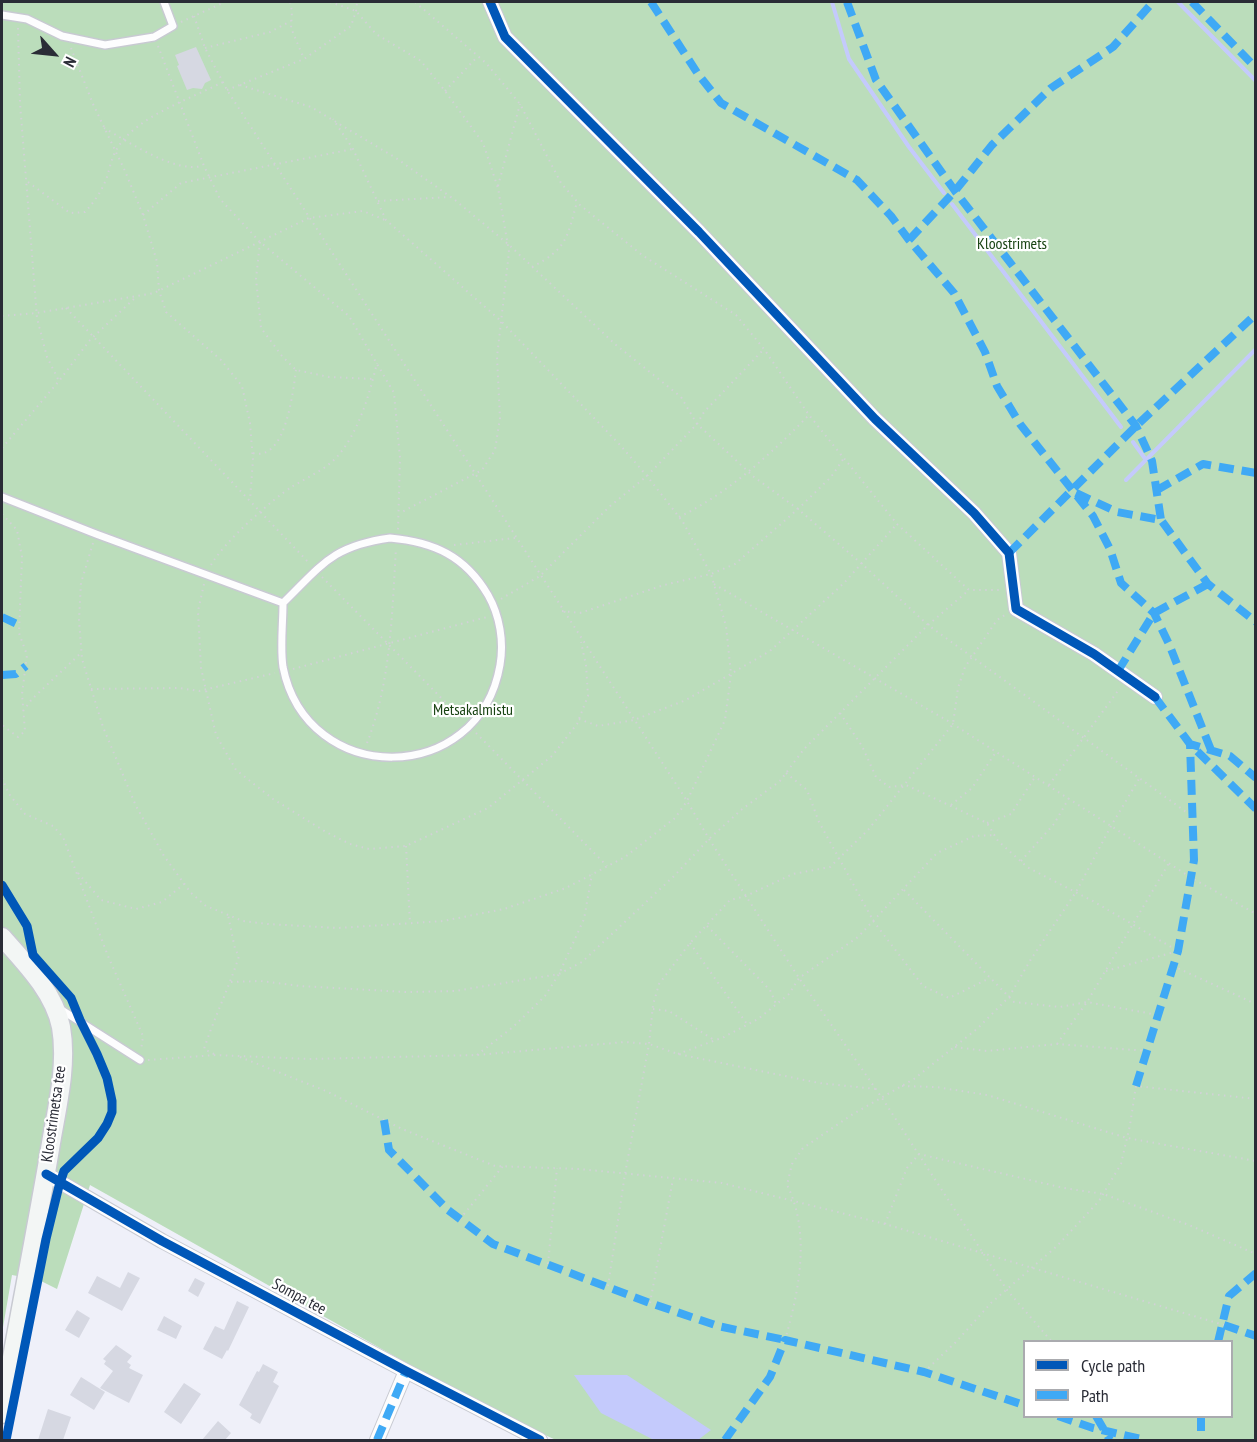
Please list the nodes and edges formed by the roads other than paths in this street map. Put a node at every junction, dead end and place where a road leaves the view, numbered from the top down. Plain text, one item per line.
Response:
1 (164, 2) edge
2 (489, 2) edge
3 (2, 15) edge
4 (2, 497) edge
5 (283, 603) junction
6 (1155, 697) dead end
7 (2, 937) edge
8 (53, 1004) junction
9 (140, 1060) road end
10 (46, 1174) junction
11 (406, 1371) junction
12 (2, 1414) edge
13 (377, 1440) edge
14 (540, 1440) edge

1 - 3 lane
2 - 6 street
4 - 5 lane
5 - 5 lane
7 - 8 main road, Kloostrimetsa tee
8 - 9 lane
8 - 10 main road, Kloostrimetsa tee
10 - 11 street, Sompa tee
10 - 12 main road, Kloostrimetsa tee
11 - 13 street
11 - 14 street, Sompa tee

